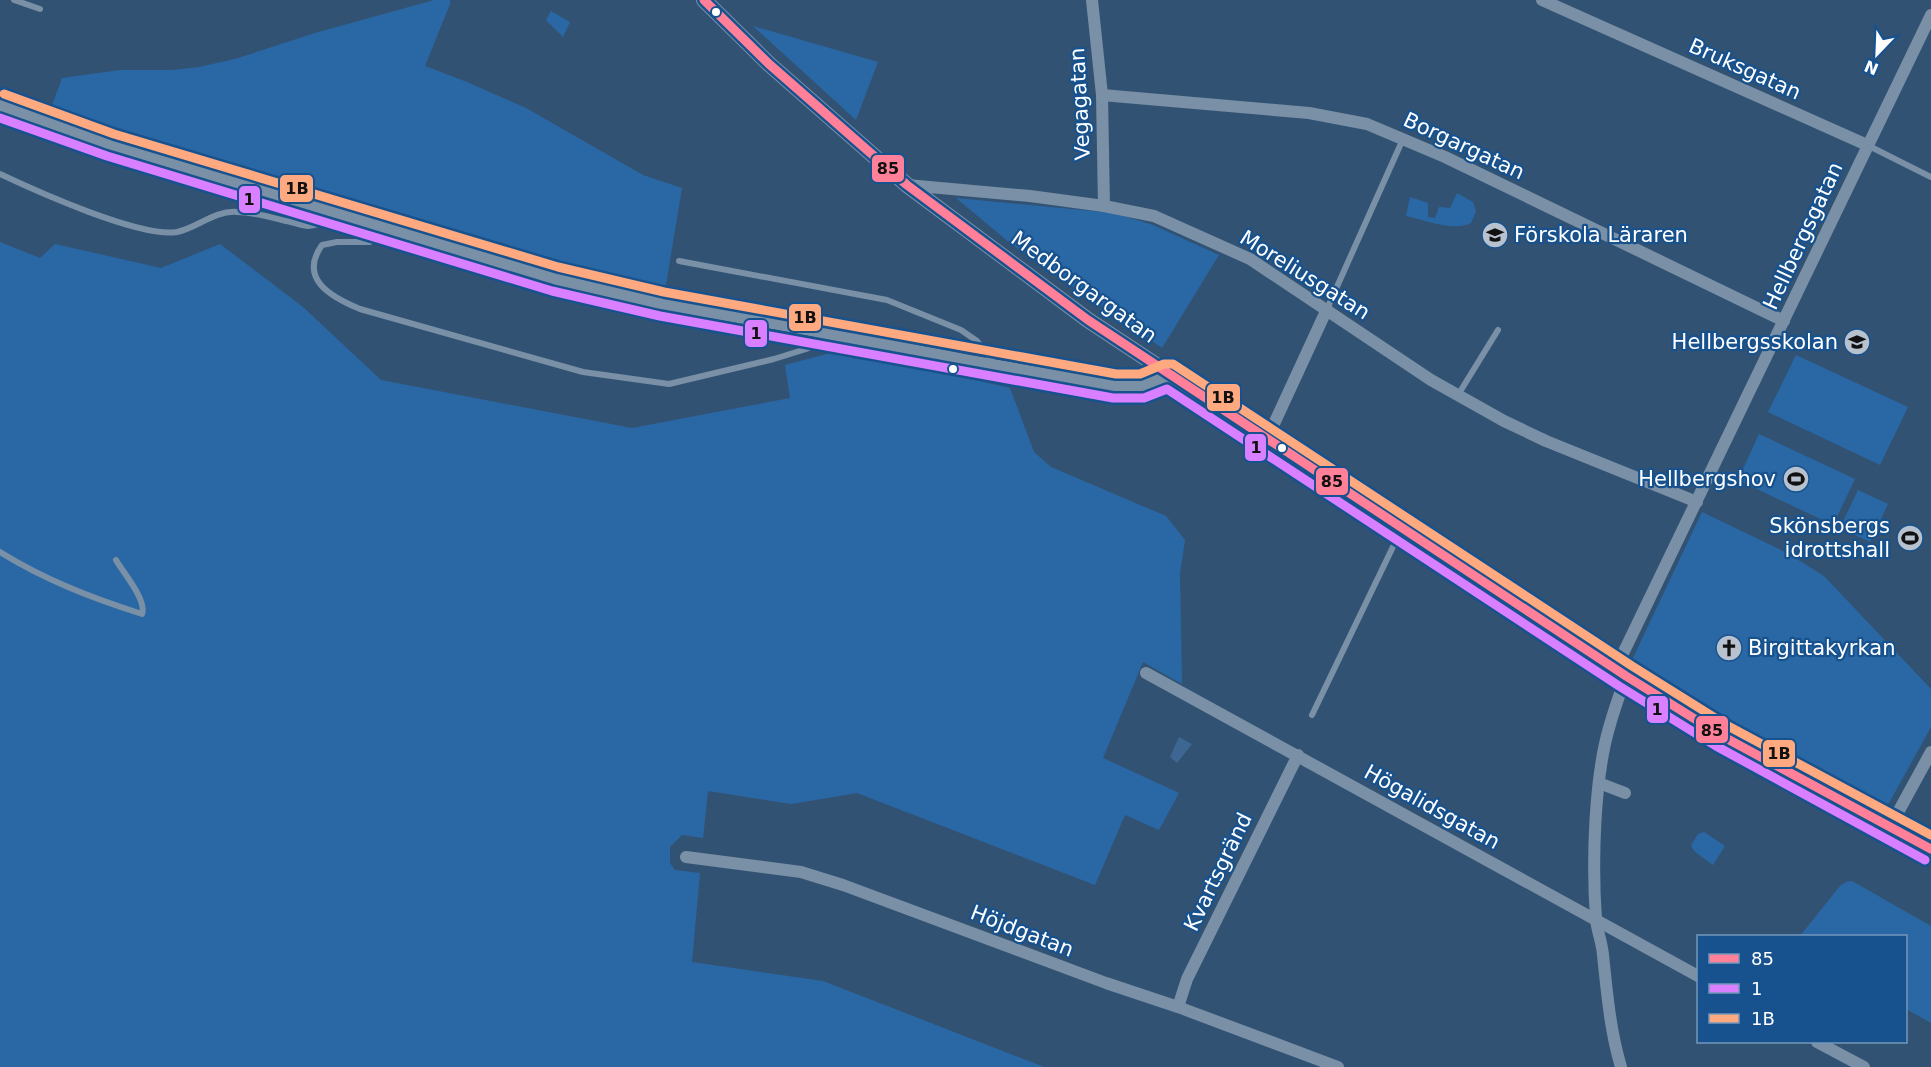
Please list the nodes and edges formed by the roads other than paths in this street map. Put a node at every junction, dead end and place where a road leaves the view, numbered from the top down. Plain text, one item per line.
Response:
1 (14, 0) edge
2 (704, 0) edge
3 (1092, 0) edge
4 (1542, 0) edge
5 (40, 9) dead end
6 (1931, 15) edge
7 (1102, 95) junction
8 (0, 105) edge
9 (1404, 138) junction
10 (1867, 145) junction
11 (0, 174) edge
12 (1931, 177) edge
13 (907, 185) junction
14 (1104, 206) junction
15 (339, 215) junction
16 (391, 230) junction
17 (679, 261) dead end
18 (1327, 309) junction
19 (1784, 321) junction
20 (1498, 330) dead end
21 (835, 336) junction
22 (996, 366) junction
23 (1168, 375) junction
24 (1457, 396) junction
25 (1267, 439) junction
26 (1697, 502) junction
27 (1402, 528) junction
28 (0, 552) edge
29 (116, 560) dead end
30 (1621, 672) junction
31 (1146, 673) dead end
32 (1312, 715) dead end
33 (1931, 752) edge
34 (1298, 755) junction
35 (1599, 783) junction
36 (1625, 793) dead end
37 (1890, 827) junction
38 (1931, 849) edge
39 (686, 857) dead end
40 (1596, 921) junction
41 (1697, 975) edge
42 (1178, 1007) junction
43 (1821, 1043) edge
44 (1338, 1067) edge
45 (1621, 1067) edge
46 (1863, 1067) edge

1 - 5 lane
2 - 13 street, Medborgargatan
3 - 7 street, Vegagatan
4 - 10 street, Bruksgatan
6 - 10 street, Hellbergsgatan
7 - 9 street, Borgargatan
7 - 14 street, Vegagatan
8 - 15 street
9 - 18 lane
9 - 19 street, Borgargatan
10 - 12 lane, Bruksgatan
10 - 19 street, Hellbergsgatan
11 - 15 lane
13 - 14 street, Moreliusgatan
13 - 23 street, Medborgargatan
14 - 18 street, Moreliusgatan
15 - 16 street
16 - 21 street
16 - 21 lane
17 - 22 lane
18 - 24 street, Moreliusgatan
18 - 25 street
19 - 26 street, Hellbergsgatan
20 - 24 lane
21 - 22 street
22 - 23 street
23 - 25 street, Medborgargatan
24 - 26 street, Moreliusgatan
25 - 27 street, Medborgargatan
26 - 30 street, Hellbergsgatan
27 - 30 street, Medborgargatan
27 - 32 lane
28 - 29 lane
30 - 35 street, Hellbergsgatan
30 - 37 street, Medborgargatan
31 - 34 street, Högalidsgatan
33 - 37 street
34 - 40 street, Högalidsgatan
34 - 42 street, Kvartsgränd
35 - 36 street
35 - 40 street, Hellbergsgatan
37 - 38 street, Medborgargatan
39 - 42 street, Höjdgatan
40 - 41 street, Högalidsgatan
40 - 45 street, Hellbergsgatan
42 - 44 street, Höjdgatan
43 - 46 street

